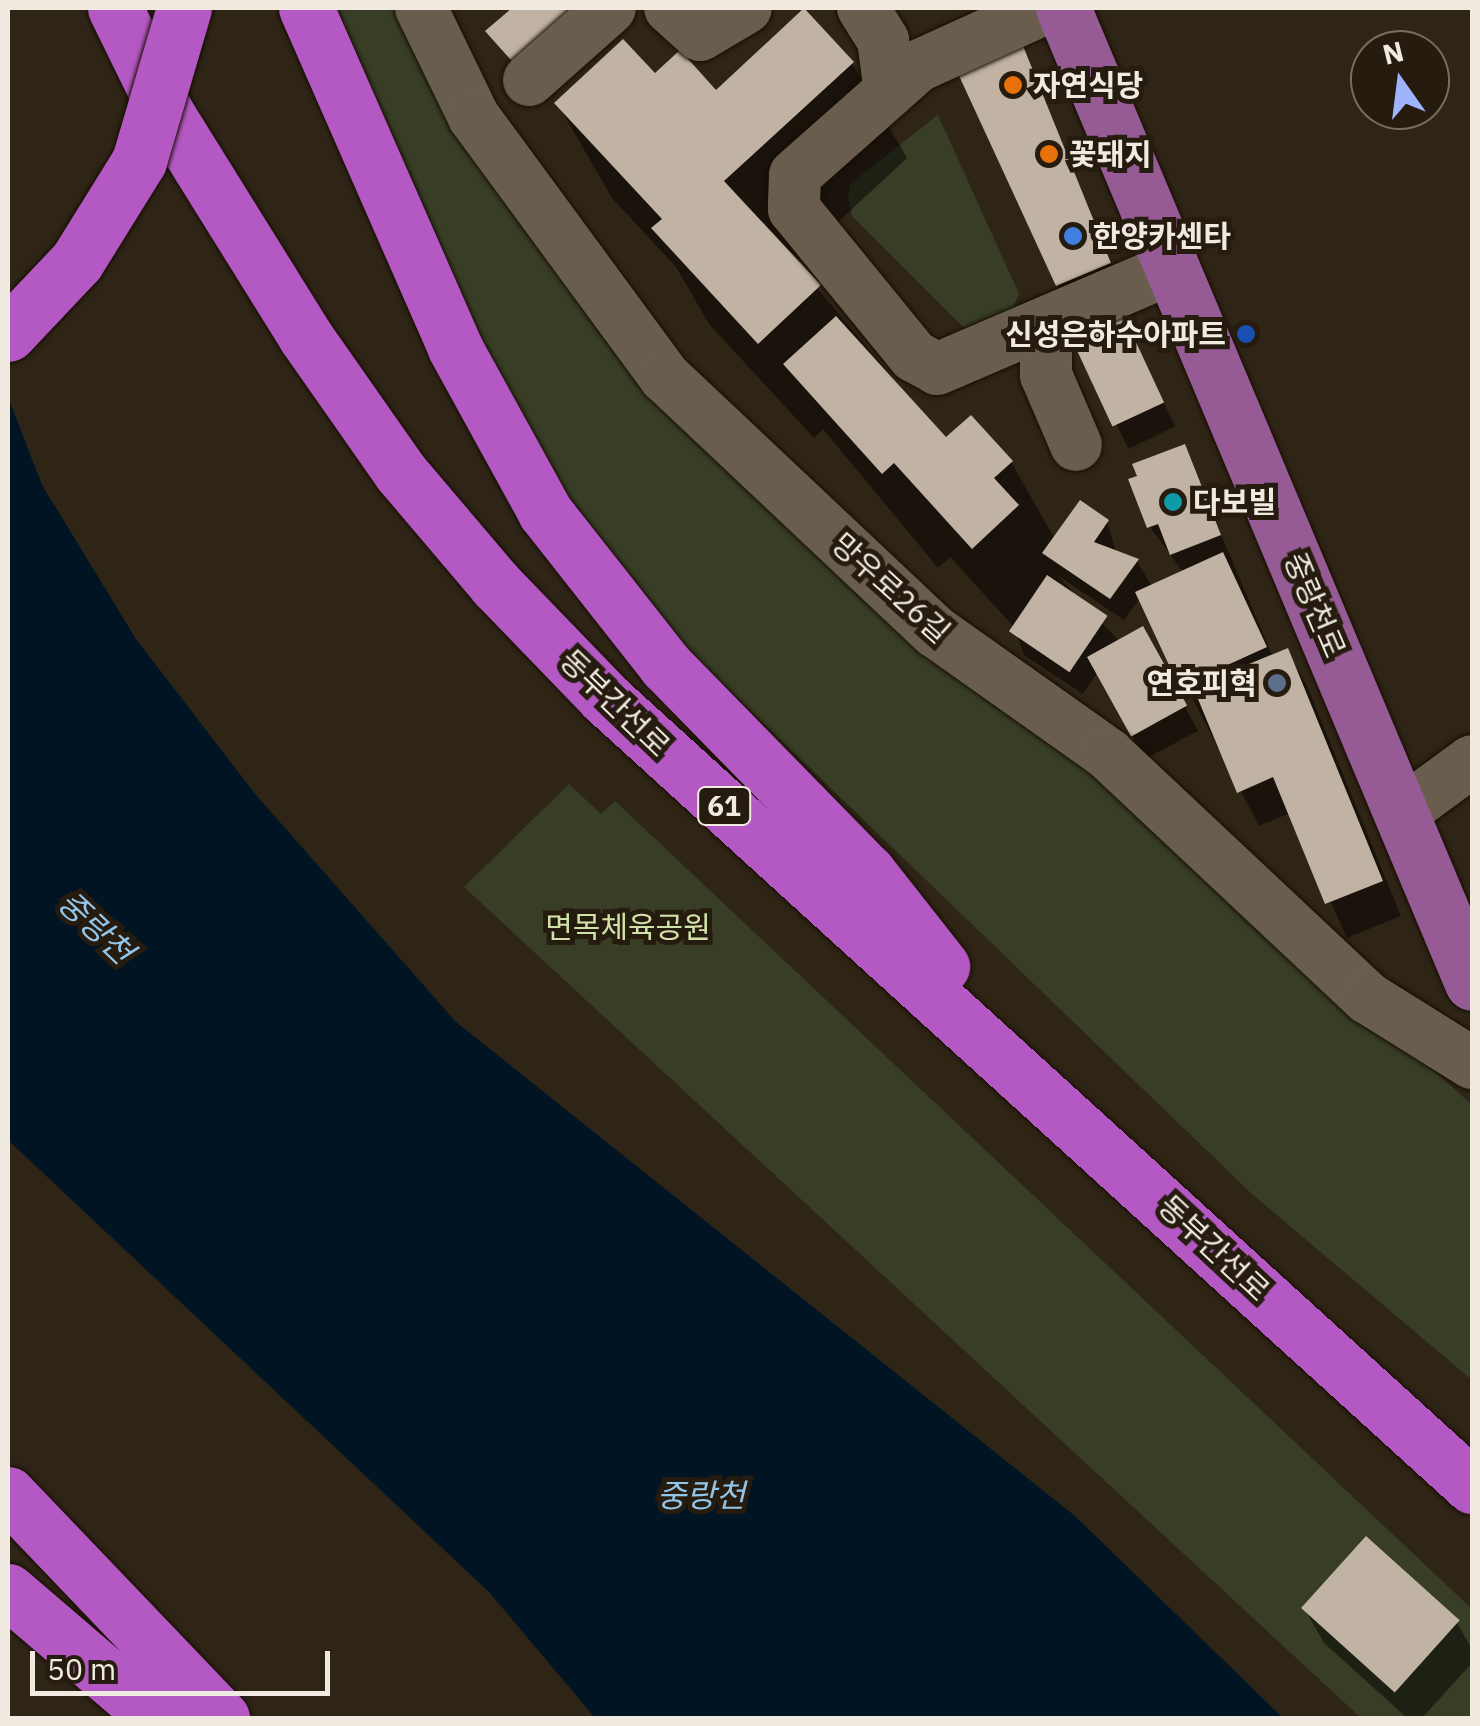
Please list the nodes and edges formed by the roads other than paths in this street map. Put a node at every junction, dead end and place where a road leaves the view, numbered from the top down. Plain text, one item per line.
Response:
1 (115, 8) edge
2 (184, 8) edge
3 (306, 8) edge
4 (422, 8) edge
5 (610, 8) edge
6 (670, 8) edge
7 (746, 8) edge
8 (863, 8) edge
9 (1046, 8) edge
10 (1063, 8) edge
11 (528, 80) dead end
12 (890, 91) junction
13 (1170, 268) junction
14 (1046, 324) junction
15 (8, 334) edge
16 (1076, 446) dead end
17 (1472, 761) edge
18 (1404, 812) junction
19 (1472, 983) edge
20 (1472, 1063) edge
21 (1034, 1083) junction
22 (1472, 1486) edge
23 (8, 1494) edge
24 (8, 1591) edge
25 (156, 1718) edge
26 (222, 1718) edge

1 - 21 highway, 동부간선로 / 61
2 - 15 highway, bridge
3 - 21 highway
4 - 20 street, 망우로26길
5 - 11 street
6 - 7 street
8 - 12 street
9 - 12 street
10 - 13 main road, 중랑천로
12 - 14 street
13 - 14 street
13 - 18 main road, 중랑천로
14 - 16 street
17 - 18 street
18 - 19 main road, 중랑천로
21 - 22 highway, 동부간선로 / 61
23 - 26 highway
24 - 25 highway

